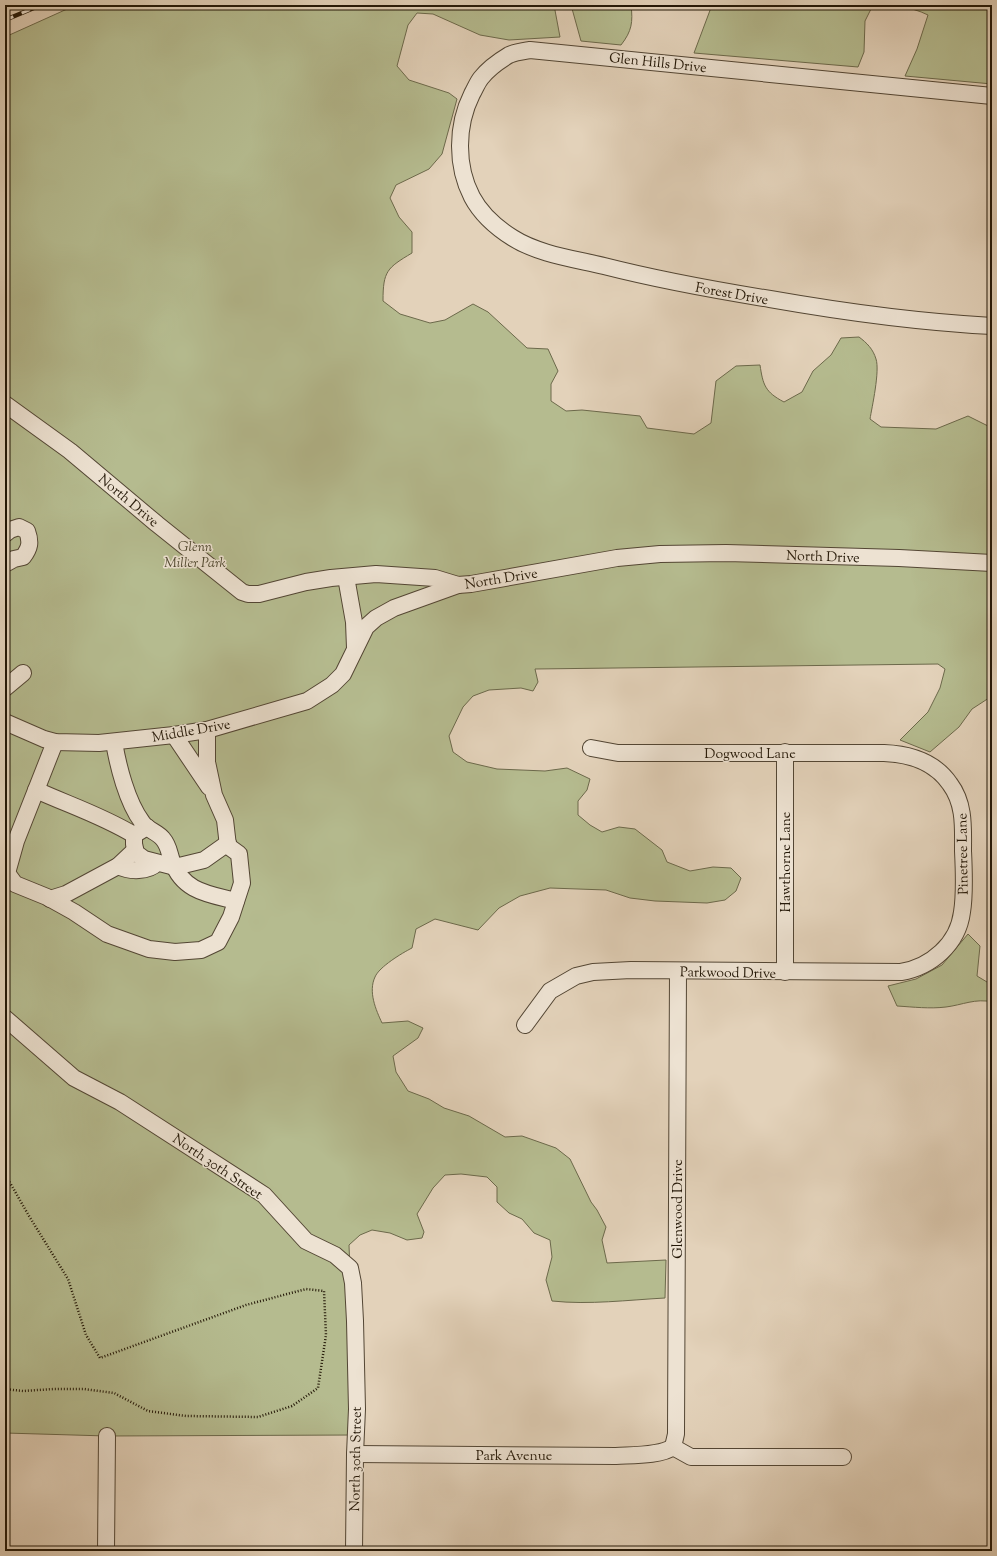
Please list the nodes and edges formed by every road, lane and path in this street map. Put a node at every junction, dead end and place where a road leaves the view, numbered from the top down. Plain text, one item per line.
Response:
1 (992, 96) edge
2 (486, 216) joint
3 (992, 326) edge
4 (5, 404) edge
5 (5, 534) edge
6 (992, 563) edge
7 (5, 564) edge
8 (346, 577) junction
9 (458, 585) junction
10 (355, 650) junction
11 (23, 673) dead end
12 (5, 688) edge
13 (5, 722) edge
14 (207, 730) junction
15 (174, 735) junction
16 (55, 742) junction
17 (114, 742) junction
18 (591, 748) dead end
19 (785, 752) junction
20 (910, 756) joint
21 (36, 790) junction
22 (214, 795) junction
23 (139, 837) junction
24 (228, 843) junction
25 (158, 863) junction
26 (118, 866) junction
27 (175, 867) junction
28 (6, 874) edge
29 (50, 899) junction
30 (236, 901) junction
31 (946, 948) joint
32 (678, 971) junction
33 (785, 972) junction
34 (5, 1018) edge
35 (526, 1026) dead end
36 (5, 1174) edge
37 (5, 1389) edge
38 (107, 1436) dead end
39 (673, 1447) junction
40 (355, 1454) junction
41 (842, 1457) dead end
42 (106, 1551) edge
43 (354, 1551) edge

1 - 2 street, Glen Hills Drive
2 - 3 street, Forest Drive
4 - 8 street, North Drive
5 - 7 street
6 - 9 street, North Drive
8 - 9 street, North Drive
8 - 10 street
9 - 10 street, Middle Drive
10 - 14 street, Middle Drive
11 - 12 street
13 - 16 street, Middle Drive
14 - 15 street, Middle Drive
14 - 22 street
15 - 17 street, Middle Drive
15 - 22 street
16 - 17 street, Middle Drive
16 - 21 street
17 - 23 street
18 - 19 street, Dogwood Lane
19 - 20 street, Dogwood Lane
19 - 33 street, Hawthorne Lane
20 - 31 street, Pinetree Lane
21 - 23 street
21 - 28 street
22 - 24 street
23 - 25 street
23 - 26 street
23 - 27 street
24 - 27 street
24 - 30 street
25 - 26 street
25 - 27 street
26 - 29 street
27 - 30 street
28 - 29 street
29 - 30 street
31 - 33 street, Parkwood Drive
32 - 33 street, Parkwood Drive
32 - 35 street, Parkwood Drive
32 - 39 street, Glenwood Drive
34 - 40 street, North 30th Street
36 - 37 path
38 - 42 street
39 - 40 street, Park Avenue
39 - 41 street
40 - 43 street, North 30th Street

